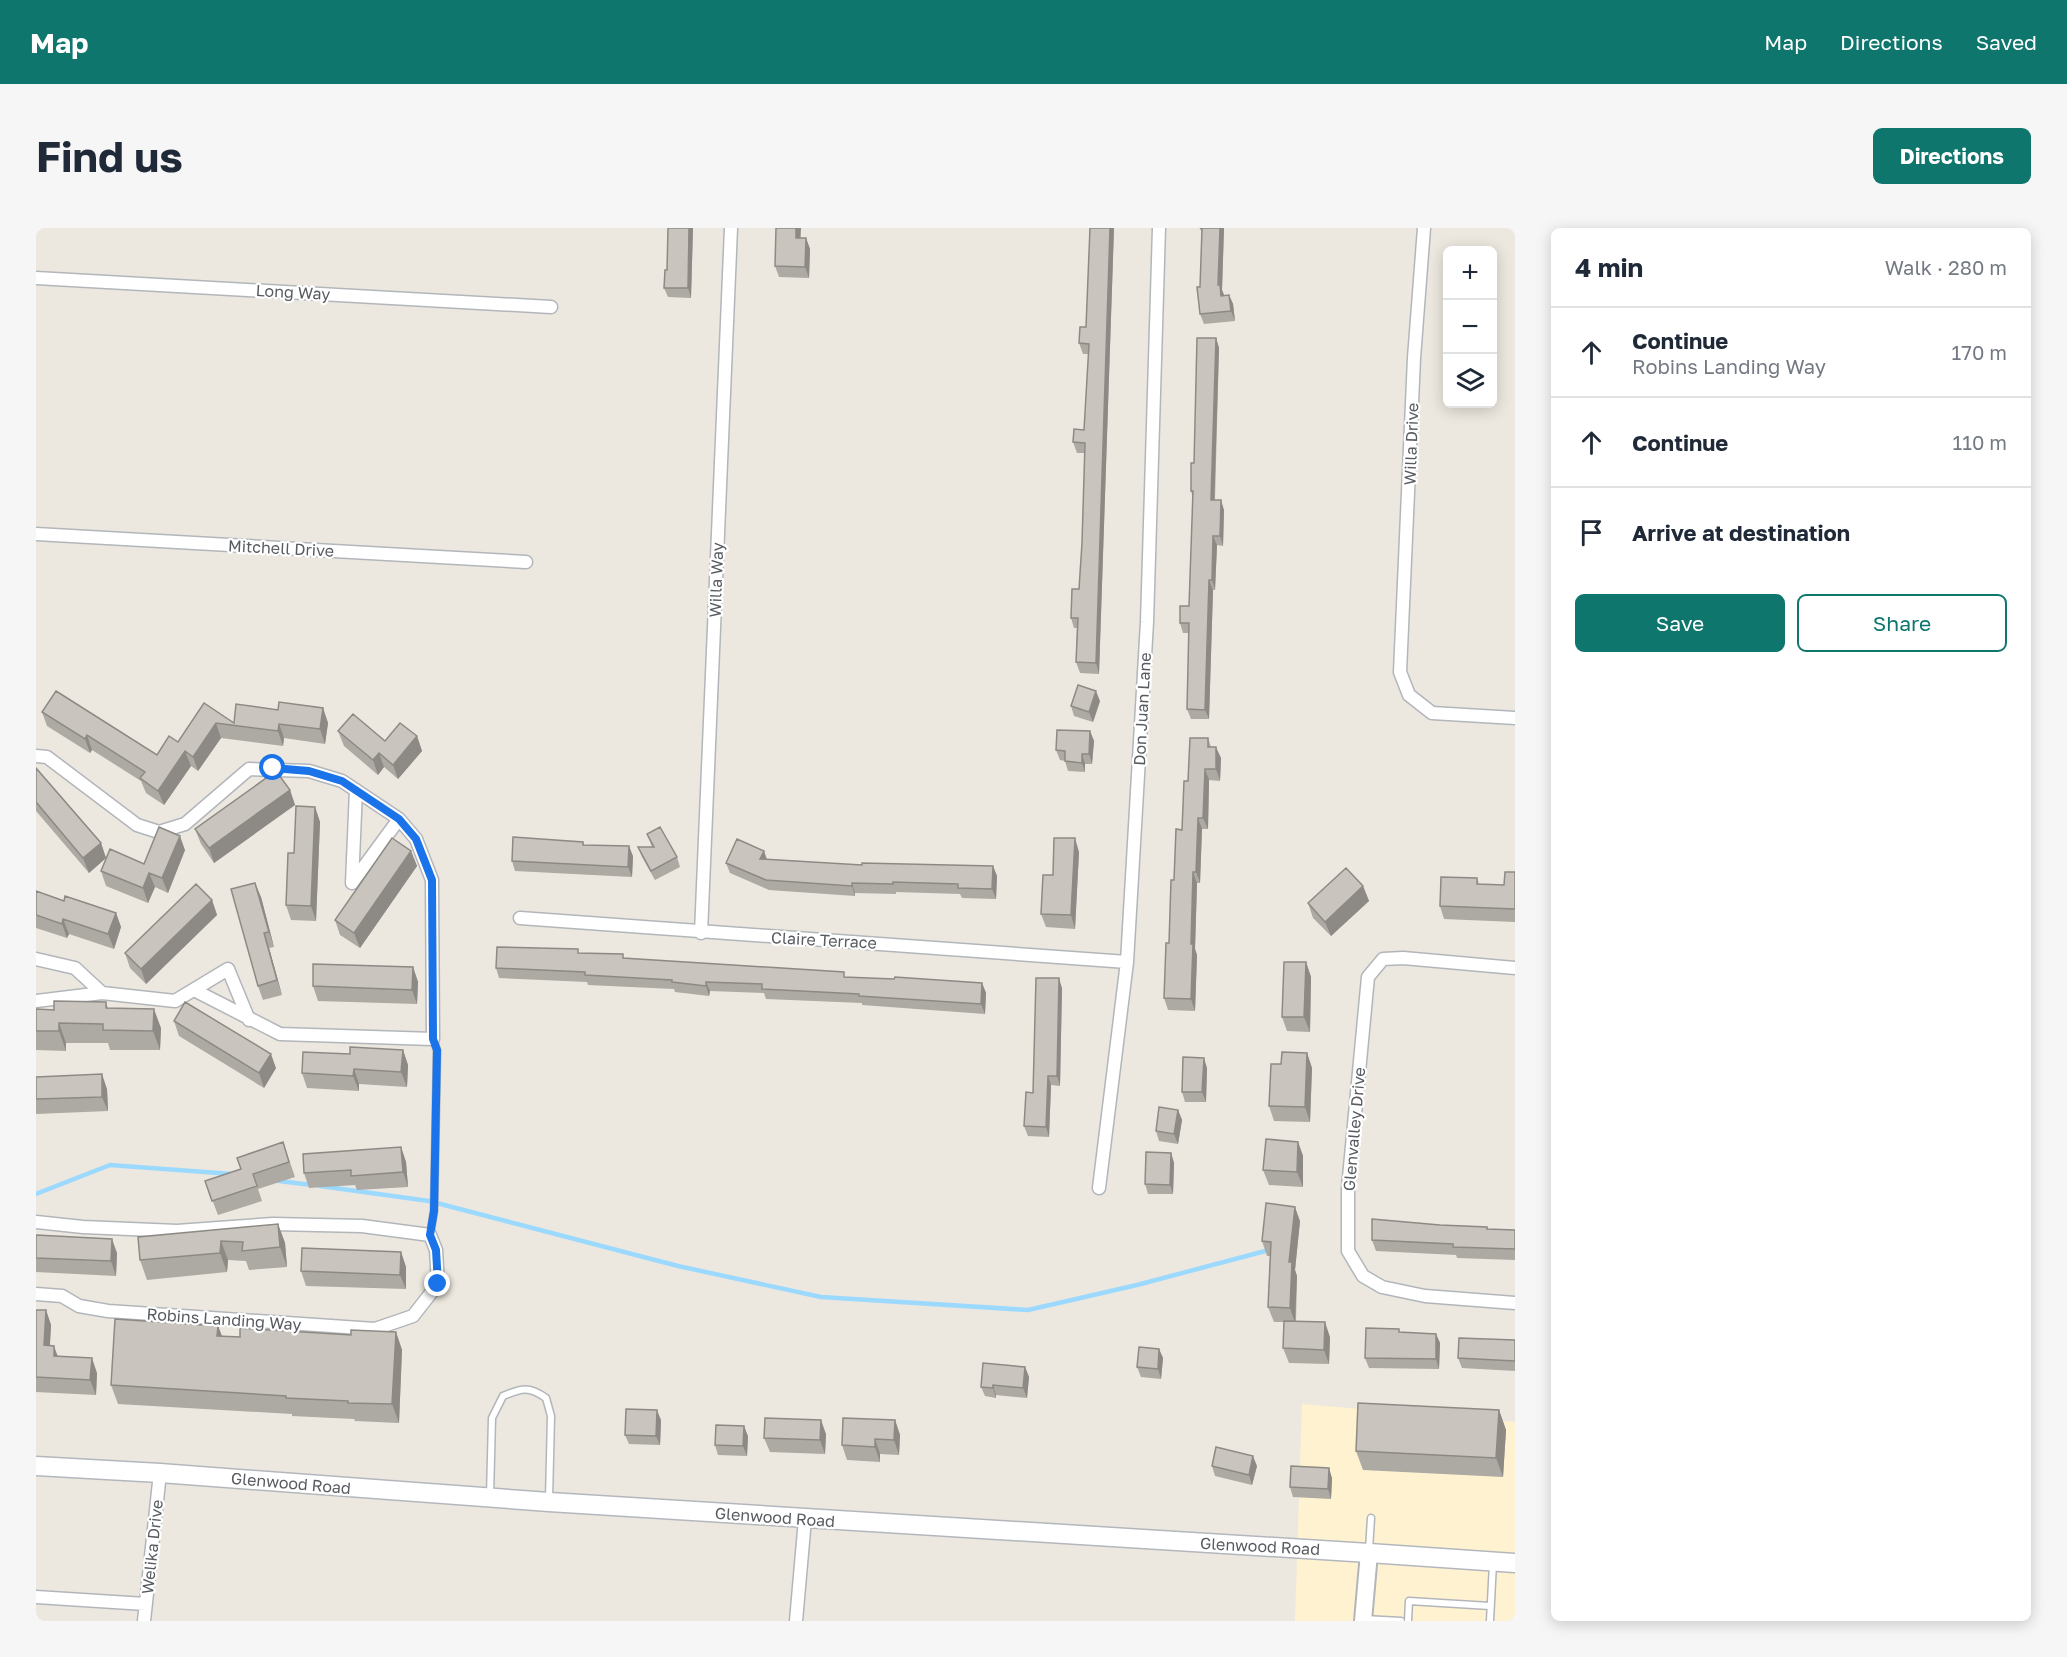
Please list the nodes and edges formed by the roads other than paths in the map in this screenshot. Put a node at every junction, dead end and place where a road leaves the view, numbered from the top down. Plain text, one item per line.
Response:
1 (731, 228) edge
2 (1159, 228) edge
3 (1424, 228) edge
4 (36, 278) edge
5 (551, 307) dead end
6 (36, 534) edge
7 (526, 562) dead end
8 (1515, 718) edge
9 (36, 756) edge
10 (356, 790) junction
11 (399, 819) junction
12 (520, 918) dead end
13 (701, 933) junction
14 (36, 959) edge
15 (1127, 962) junction
16 (1515, 968) edge
17 (194, 990) junction
18 (102, 993) junction
19 (36, 1000) edge
20 (249, 1020) junction
21 (433, 1039) junction
22 (1099, 1188) dead end
23 (36, 1222) edge
24 (430, 1235) junction
25 (36, 1294) edge
26 (1515, 1303) edge
27 (36, 1466) edge
28 (160, 1473) junction
29 (490, 1498) junction
30 (549, 1502) junction
31 (1371, 1518) dead end
32 (805, 1519) junction
33 (1369, 1552) junction
34 (1493, 1562) junction
35 (1515, 1563) edge
36 (36, 1597) edge
37 (1431, 1602) junction
38 (146, 1604) junction
39 (1471, 1605) junction
40 (1490, 1606) junction
41 (1431, 1610) dead end
42 (1470, 1612) dead end
43 (1364, 1620) edge
44 (144, 1621) edge
45 (796, 1621) edge
46 (1401, 1621) edge
47 (1408, 1621) edge
48 (1490, 1621) edge

1 - 13 street, Willa Way
2 - 15 street, Don Juan Lane
3 - 8 street, Willa Drive
4 - 5 street, Long Way
6 - 7 street, Mitchell Drive
9 - 10 street
10 - 11 street
10 - 11 street
11 - 21 street
12 - 13 street, Claire Terrace
13 - 15 street, Claire Terrace
14 - 18 street
15 - 22 street, Don Juan Lane
16 - 26 street, Glenvalley Drive
17 - 18 street
17 - 20 street
17 - 20 street
18 - 19 street
20 - 21 street
21 - 24 lane
23 - 24 street
24 - 25 street, Robins Landing Way
27 - 28 main road, Glenwood Road
28 - 29 main road, Glenwood Road
28 - 38 street, Welika Drive
29 - 30 main road, Glenwood Road
29 - 30 lane
30 - 32 main road, Glenwood Road
31 - 33 lane
32 - 33 main road, Glenwood Road
32 - 45 street
33 - 34 main road, Glenwood Road
33 - 43 street
34 - 35 main road, Glenwood Road
34 - 40 lane
36 - 38 street
37 - 39 lane
37 - 41 lane
37 - 47 lane
38 - 44 street, Welika Drive
39 - 40 lane
39 - 42 lane
40 - 48 lane
43 - 46 lane

